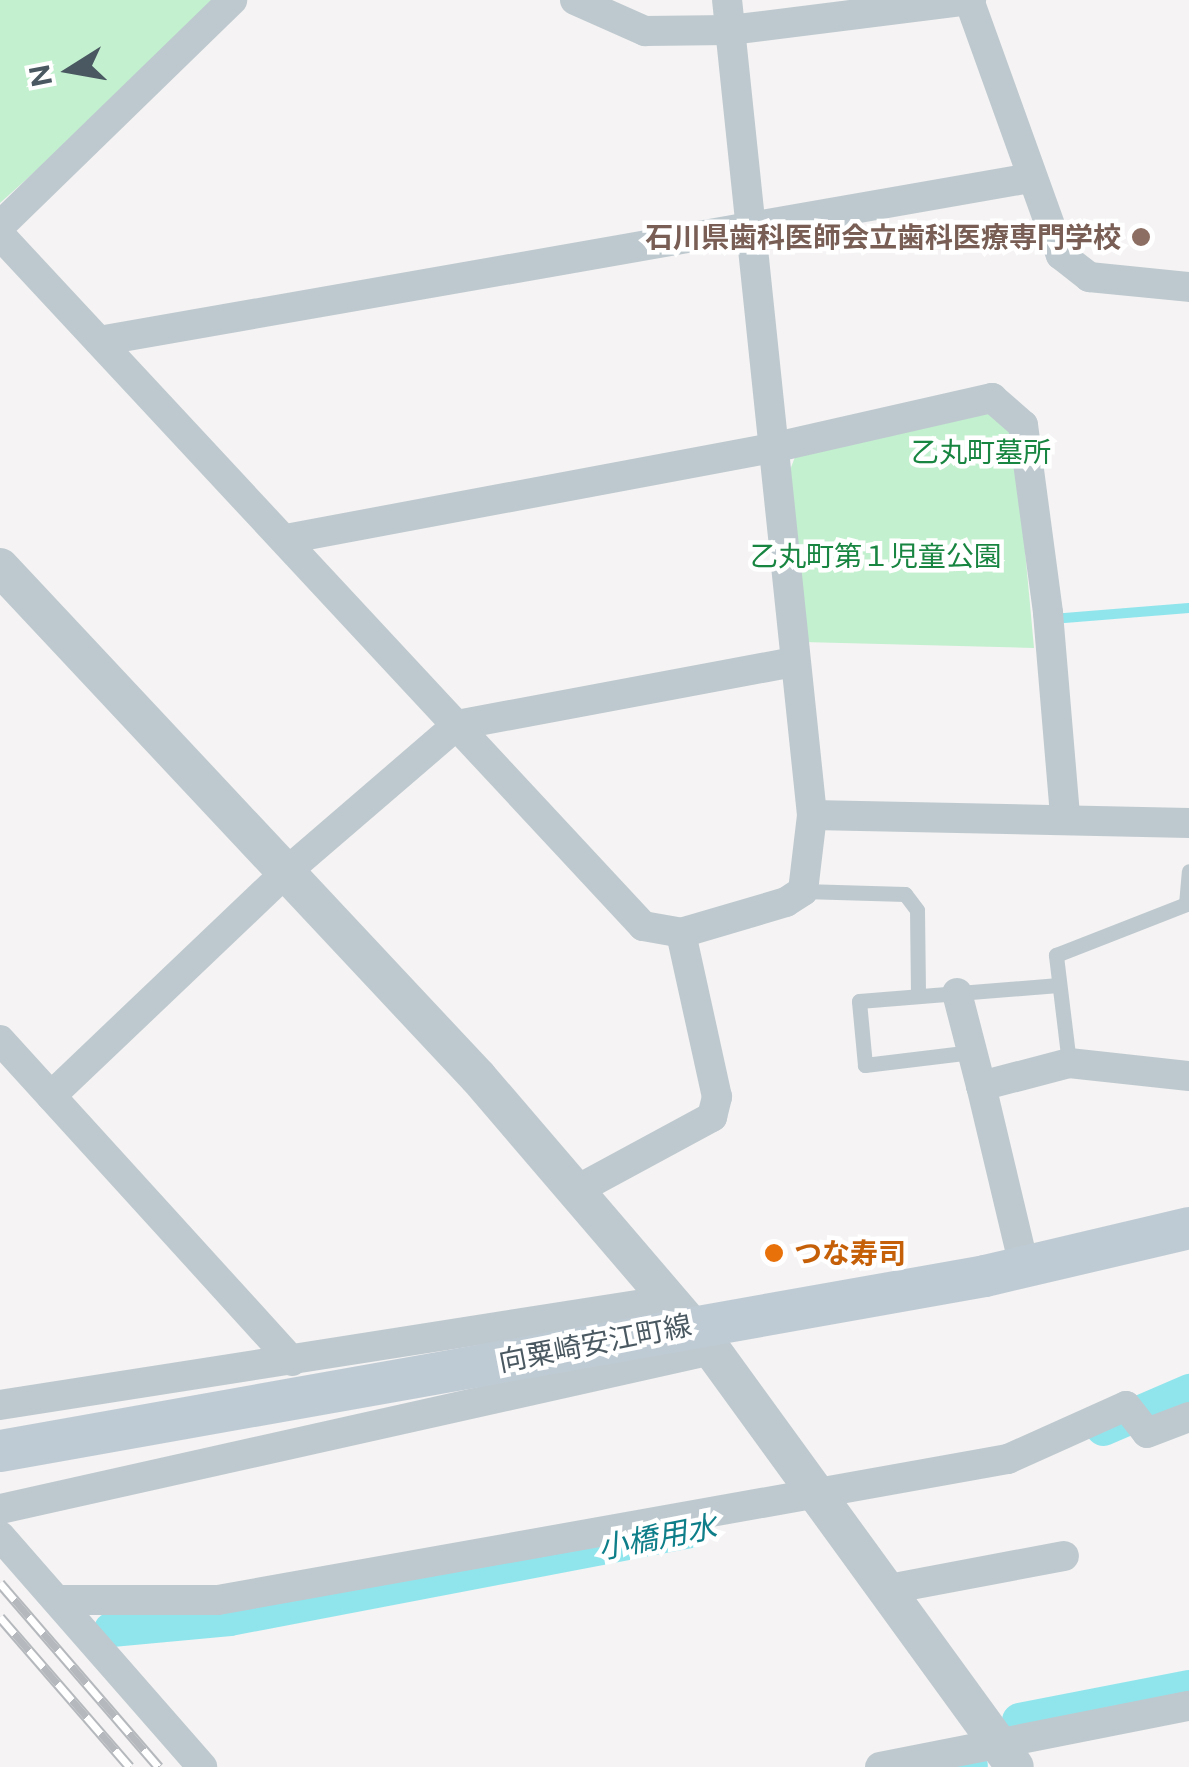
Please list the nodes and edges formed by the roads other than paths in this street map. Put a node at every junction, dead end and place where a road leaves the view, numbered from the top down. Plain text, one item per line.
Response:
1 (232, 0) edge
2 (574, 0) edge
3 (970, 0) edge
4 (728, 15) edge
5 (1030, 178) junction
6 (0, 226) edge
7 (750, 226) junction
8 (0, 235) edge
9 (1189, 287) edge
10 (100, 341) junction
11 (772, 448) junction
12 (286, 540) junction
13 (0, 567) edge
14 (796, 662) junction
15 (457, 725) junction
16 (812, 814) junction
17 (1066, 816) junction
18 (1189, 823) edge
19 (1189, 872) edge
20 (285, 873) junction
21 (803, 890) junction
22 (681, 933) junction
23 (1058, 985) junction
24 (957, 993) junction
25 (918, 996) junction
26 (0, 1040) edge
27 (972, 1052) junction
28 (1068, 1062) junction
29 (1189, 1076) edge
30 (981, 1086) junction
31 (51, 1096) junction
32 (576, 1190) junction
33 (1189, 1228) edge
34 (1024, 1266) junction
35 (690, 1325) junction
36 (292, 1362) junction
37 (0, 1405) edge
38 (1189, 1417) edge
39 (0, 1451) edge
40 (820, 1491) junction
41 (0, 1509) edge
42 (0, 1536) edge
43 (1064, 1556) dead end
44 (888, 1589) junction
45 (58, 1600) junction
46 (1189, 1706) edge
47 (1008, 1756) edge
48 (202, 1767) edge
49 (880, 1767) edge

1 - 6 street
2 - 4 street
3 - 4 street
3 - 5 street
4 - 7 street
5 - 7 street
5 - 9 street
7 - 10 street
7 - 11 street
8 - 10 street
10 - 12 street
11 - 12 street
11 - 14 street
11 - 17 street
12 - 15 street
13 - 20 street
14 - 15 street
14 - 16 street
15 - 20 street
15 - 22 street
16 - 17 street
16 - 21 street
17 - 18 street
19 - 23 lane
20 - 31 street
20 - 32 street
21 - 22 street
21 - 25 lane
22 - 32 street
23 - 24 lane
23 - 28 lane
24 - 25 lane
24 - 27 street
25 - 27 lane
26 - 31 street
27 - 30 street
28 - 29 street
28 - 30 street
30 - 34 street
31 - 36 street
32 - 35 street
33 - 34 main road, 向粟崎安江町線
34 - 35 main road, 向粟崎安江町線
35 - 36 street
35 - 39 main road, 向粟崎安江町線
35 - 40 street
35 - 41 street
36 - 37 street
38 - 40 street
40 - 44 street
40 - 45 street
42 - 45 street
43 - 44 street
44 - 47 street
45 - 48 street
46 - 47 street
47 - 49 street

